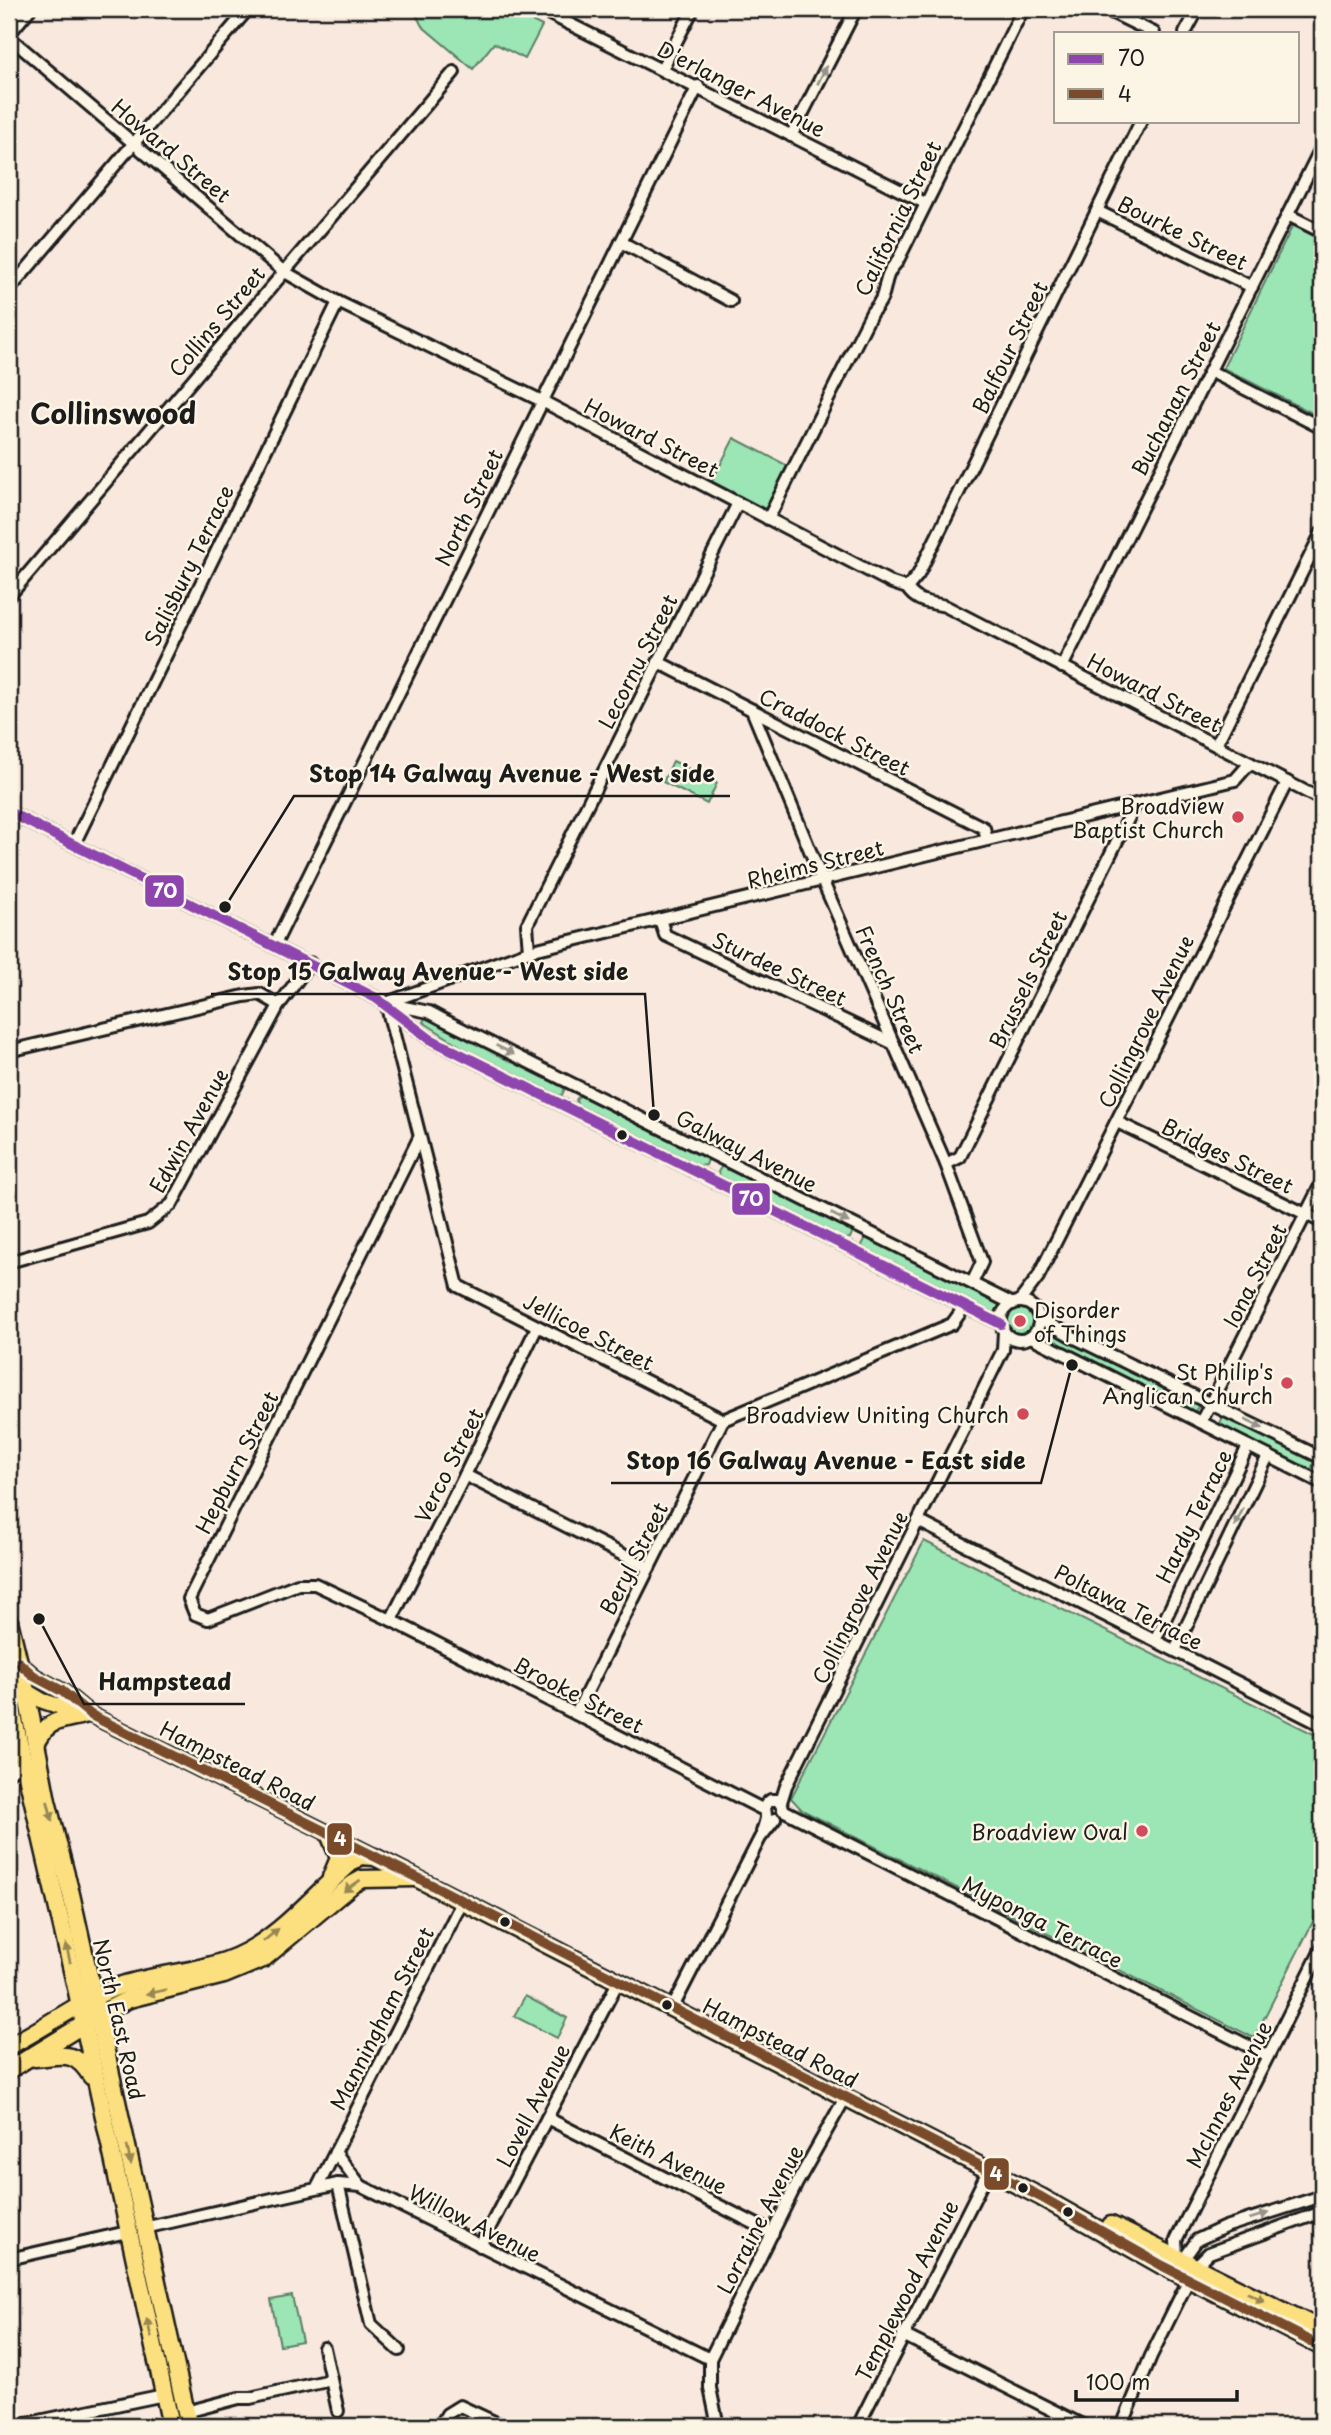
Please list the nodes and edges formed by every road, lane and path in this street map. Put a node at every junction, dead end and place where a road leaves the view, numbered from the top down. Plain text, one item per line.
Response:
1 (30, 9) edge
2 (248, 9) edge
3 (540, 9) edge
4 (692, 9) edge
5 (856, 9) edge
6 (1023, 9) edge
7 (1105, 9) edge
8 (1198, 9) edge
9 (1152, 32) edge
10 (1186, 32) edge
11 (9, 35) edge
12 (662, 69) junction
13 (454, 72) dead end
14 (698, 86) junction
15 (1142, 122) edge
16 (792, 136) junction
17 (134, 142) junction
18 (1322, 146) edge
19 (925, 203) junction
20 (1097, 211) junction
21 (1288, 215) junction
22 (1322, 232) edge
23 (621, 242) junction
24 (284, 271) junction
25 (1252, 287) junction
26 (9, 290) edge
27 (731, 301) dead end
28 (338, 302) junction
29 (1210, 371) junction
30 (541, 401) junction
31 (1322, 428) edge
32 (738, 503) junction
33 (768, 519) junction
34 (1322, 532) edge
35 (907, 587) junction
36 (9, 596) edge
37 (658, 662) junction
38 (1062, 667) junction
39 (752, 710) junction
40 (1216, 745) junction
41 (1250, 763) junction
42 (1287, 782) junction
43 (1322, 800) edge
44 (1135, 805) junction
45 (9, 812) edge
46 (987, 840) junction
47 (74, 844) junction
48 (823, 882) junction
49 (660, 919) junction
50 (274, 946) junction
51 (529, 951) junction
52 (310, 963) junction
53 (386, 1003) junction
54 (279, 1005) junction
55 (894, 1044) junction
56 (9, 1051) edge
57 (1117, 1122) junction
58 (419, 1138) junction
59 (946, 1164) junction
60 (1322, 1182) edge
61 (1306, 1214) junction
62 (1322, 1222) edge
63 (9, 1262) edge
64 (972, 1283) junction
65 (1021, 1303) junction
66 (965, 1306) junction
67 (1039, 1318) junction
68 (537, 1327) junction
69 (1002, 1327) junction
70 (1031, 1337) junction
71 (1016, 1340) junction
72 (1003, 1350) junction
73 (1211, 1403) junction
74 (723, 1420) junction
75 (1201, 1422) junction
76 (1248, 1446) junction
77 (1268, 1456) junction
78 (1322, 1458) edge
79 (465, 1475) junction
80 (1321, 1478) edge
81 (918, 1521) junction
82 (649, 1567) junction
83 (391, 1620) junction
84 (9, 1621) edge
85 (1155, 1640) junction
86 (1175, 1650) junction
87 (18, 1662) junction
88 (9, 1677) edge
89 (26, 1691) junction
90 (9, 1698) edge
91 (576, 1714) junction
92 (87, 1715) junction
93 (1322, 1725) edge
94 (36, 1744) junction
95 (23, 1761) junction
96 (9, 1773) edge
97 (774, 1810) junction
98 (329, 1834) junction
99 (375, 1857) junction
100 (418, 1878) junction
101 (326, 1886) junction
102 (462, 1902) junction
103 (1322, 1948) edge
104 (618, 1982) junction
105 (86, 2002) junction
106 (672, 2009) junction
107 (98, 2016) junction
108 (83, 2026) junction
109 (9, 2046) edge
110 (1268, 2056) junction
111 (31, 2058) junction
112 (9, 2070) edge
113 (97, 2087) junction
114 (845, 2098) junction
115 (547, 2118) junction
116 (335, 2152) junction
117 (988, 2171) junction
118 (338, 2183) junction
119 (361, 2186) junction
120 (317, 2188) junction
121 (1322, 2196) edge
122 (1322, 2212) edge
123 (144, 2228) junction
124 (127, 2232) junction
125 (773, 2233) junction
126 (481, 2246) junction
127 (9, 2259) edge
128 (1181, 2266) junction
129 (1322, 2330) edge
130 (903, 2335) junction
131 (1322, 2347) edge
132 (324, 2348) dead end
133 (399, 2350) dead end
134 (710, 2359) junction
135 (331, 2379) junction
136 (181, 2392) junction
137 (164, 2395) junction
138 (338, 2411) dead end
139 (187, 2419) edge
140 (15, 2426) edge
141 (171, 2426) edge
142 (440, 2426) edge
143 (503, 2426) edge
144 (718, 2426) edge
145 (858, 2426) edge
146 (1083, 2426) edge
147 (1122, 2426) edge

1 - 11 street
2 - 17 street
3 - 12 street, D'erlanger Avenue
4 - 12 street
16 -> 5 street
6 - 19 street, California Street
7 - 9 street
8 - 10 street
11 - 17 street, Howard Street
12 - 14 street, D'erlanger Avenue
13 - 24 street, Collins Street
14 - 16 street, D'erlanger Avenue
14 - 23 street, North Street
15 - 20 street, Balfour Street
16 - 19 street, D'erlanger Avenue
17 - 24 street, Howard Street
17 - 26 street
18 - 21 street, Buchanan Street
19 - 33 street, California Street
20 - 25 street, Bourke Street
20 - 35 street, Balfour Street
21 - 22 street
21 - 25 street, Buchanan Street
23 - 27 street
23 - 30 street, North Street
24 - 28 street, Howard Street
24 - 36 street, Collins Street
25 - 29 street, Buchanan Street
28 - 30 street, Howard Street
28 - 47 street, Salisbury Terrace
29 - 31 street
29 - 38 street, Buchanan Street
30 - 32 street, Howard Street
30 - 50 street, North Street
32 - 33 street, Howard Street
32 - 37 street, Lecornu Street
33 - 35 street, Howard Street
34 - 40 street
35 - 38 street, Howard Street
37 - 39 street, Craddock Street
37 - 51 street, Lecornu Street
38 - 40 street, Howard Street
39 - 46 street, Craddock Street
39 - 48 street, French Street
40 - 41 street, Howard Street
41 - 42 street, Howard Street
41 - 44 street, Rheims Street
42 - 43 street, Howard Street
42 - 57 street, Collingrove Avenue
44 - 46 street, Rheims Street
44 - 59 street, Brussels Street
45 - 47 street, Galway Avenue
46 - 48 street, Rheims Street
47 - 50 street, Galway Avenue
48 - 49 street, Rheims Street
48 - 55 street, French Street
49 - 51 street, Rheims Street
49 - 55 street, Sturdee Street
50 - 52 street, Galway Avenue
51 - 53 street, Rheims Street
52 - 53 street, Galway Avenue
52 - 54 street, Edwin Avenue
53 - 58 street, Jellicoe Street
53 -> 64 street, Galway Avenue
53 - 66 street, Galway Avenue
54 - 56 street
54 - 63 street, Edwin Avenue
55 - 59 street, French Street
57 - 61 street, Bridges Street
57 - 65 street, Collingrove Avenue
58 - 68 street, Jellicoe Street
58 - 83 street, Hepburn Street
59 - 64 street, French Street
60 - 61 street, Iona Street
61 - 62 street, Bridges Street
61 - 73 street, Iona Street
64 - 65 street, Galway Avenue
65 - 67 street
65 - 69 street
66 - 69 street, Galway Avenue
66 - 74 street
67 - 70 street
67 - 73 street
68 - 74 street, Jellicoe Street
68 - 79 street, Verco Street
69 - 71 street
69 - 72 street, Collingrove Avenue
70 - 71 street
70 - 75 street
71 - 72 street, Collingrove Avenue
72 - 81 street, Collingrove Avenue
73 - 75 street, Iona Street
73 -> 78 street
74 - 82 street, Beryl Street
75 - 76 street
76 - 77 street
76 - 85 street, Hardy Terrace
77 - 80 street
77 -> 86 street, Hardy Terrace
79 - 82 street
79 - 83 street, Verco Street
81 - 85 street, Poltawa Terrace
81 - 97 street, Collingrove Avenue
82 - 91 street, Beryl Street
83 - 91 street, Brooke Street
84 - 87 highway, North East Road
85 - 86 street, Poltawa Terrace
86 - 93 street, Poltawa Terrace
87 - 89 highway, North East Road
87 - 92 main road, Hampstead Road
88 - 89 highway
89 - 92 main road, Hampstead Road
89 - 94 highway, North East Road
90 - 95 highway, North East Road
91 - 97 street, Brooke Street
92 - 94 highway
92 - 98 main road, Hampstead Road
94 -> 105 highway, North East Road
95 - 96 street
105 -> 95 highway, North East Road
97 - 106 street, Collingrove Avenue
97 - 110 street, Myponga Terrace
98 - 99 main road, Hampstead Road
98 - 101 highway
99 - 100 highway, Hampstead Road
99 - 101 highway
100 - 102 highway, Hampstead Road
100 -> 107 highway
105 -> 101 highway
102 - 104 highway, Hampstead Road
102 - 116 street, Manningham Street
103 - 110 street, McInnes Avenue
104 - 106 highway, Hampstead Road
104 - 115 street, Lovell Avenue
105 - 107 highway, North East Road
105 - 108 highway, North East Road
105 - 109 highway
106 - 114 highway, Hampstead Road
107 - 108 highway
107 -> 123 highway, North East Road
108 - 111 highway
108 - 113 highway, North East Road
110 - 128 street, McInnes Avenue
111 - 112 highway
111 - 113 highway
113 - 124 highway, North East Road
114 - 117 highway, Hampstead Road
114 - 125 street, Lorraine Avenue
115 - 125 street, Keith Avenue
115 - 126 street, Lovell Avenue
116 - 119 street
116 - 120 street, Manningham Street
117 - 128 highway, Hampstead Road
117 - 130 street, Templewood Avenue
118 - 119 street, Willow Avenue
118 - 120 street, Willow Avenue
118 - 133 street
119 - 126 street, Willow Avenue
120 - 123 street, Willow Avenue
128 -> 121 street
122 - 128 street
123 - 136 highway, North East Road
124 - 127 street
137 -> 124 highway, North East Road
125 - 134 street, Lorraine Avenue
126 - 134 street, Willow Avenue
128 -> 129 highway, Hampstead Road
128 - 131 highway, Hampstead Road
128 - 147 street
130 - 145 street, Templewood Avenue
130 - 146 street
132 - 135 street
134 - 144 street
135 - 138 street
135 - 139 street
136 - 137 highway
136 - 139 highway, North East Road
137 - 140 street
137 - 141 highway, North East Road
142 - 143 street

